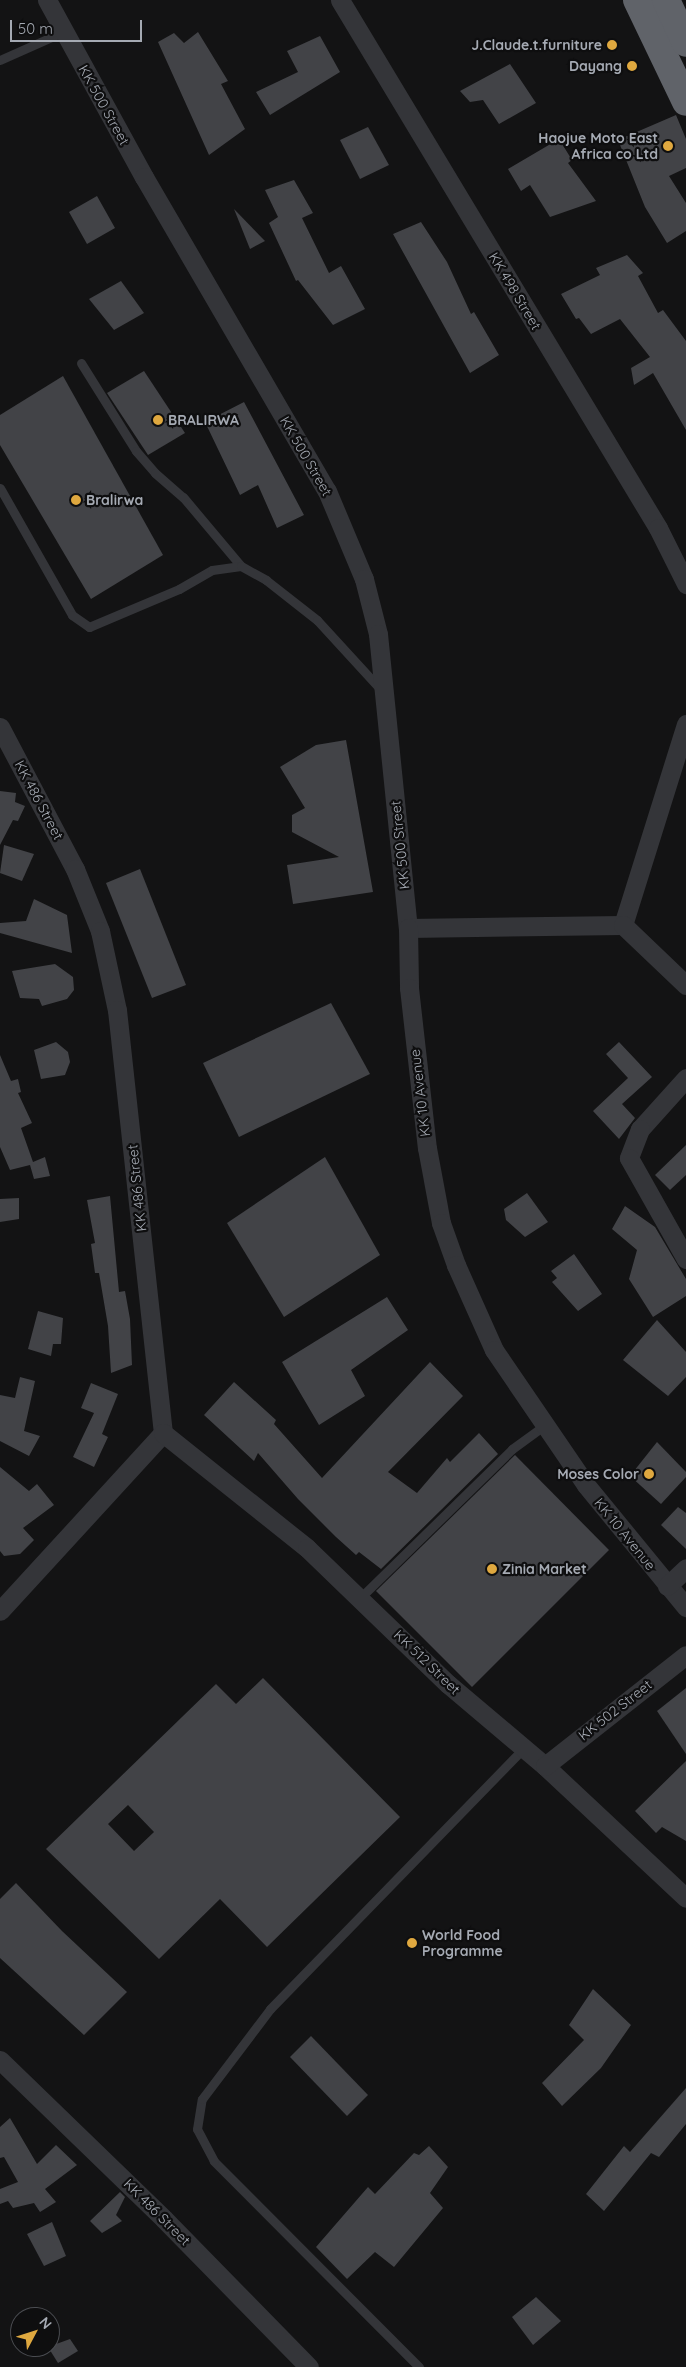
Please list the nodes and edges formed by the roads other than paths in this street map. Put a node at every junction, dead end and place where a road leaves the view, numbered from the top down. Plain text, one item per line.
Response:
1 (47, 0) edge
2 (340, 0) edge
3 (637, 0) edge
4 (666, 0) edge
5 (63, 32) junction
6 (686, 43) edge
7 (0, 60) edge
8 (686, 102) edge
9 (81, 363) dead end
10 (0, 488) edge
11 (240, 566) junction
12 (686, 584) edge
13 (385, 695) junction
14 (686, 724) edge
15 (0, 727) edge
16 (623, 925) junction
17 (408, 928) junction
18 (686, 985) edge
19 (686, 1078) edge
20 (686, 1259) edge
21 (545, 1425) junction
22 (163, 1433) junction
23 (686, 1568) edge
24 (667, 1586) junction
25 (361, 1597) junction
26 (686, 1607) edge
27 (0, 1611) edge
28 (686, 1655) edge
29 (524, 1748) junction
30 (545, 1766) junction
31 (686, 1898) edge
32 (0, 2060) edge
33 (309, 2367) edge
34 (419, 2367) edge

1 - 5 street, KK 500 Street
2 - 12 street, KK 498 Street
3 - 8 highway
4 - 6 highway
5 - 7 lane
5 - 13 street, KK 500 Street
9 - 11 lane
10 - 11 lane
11 - 13 lane
13 - 17 street, KK 500 Street
14 - 16 street
15 - 22 street, KK 486 Street
16 - 17 street
16 - 18 street
17 - 21 street, KK 10 Avenue
19 - 20 street
21 - 24 street, KK 10 Avenue
21 - 25 lane
22 - 25 street, KK 512 Street
22 - 27 street
23 - 24 street
24 - 26 street, KK 10 Avenue
25 - 29 street, KK 512 Street
28 - 30 street, KK 502 Street
29 - 30 street, KK 512 Street
29 - 34 lane
30 - 31 street, KK 512 Street
32 - 33 street, KK 486 Street

